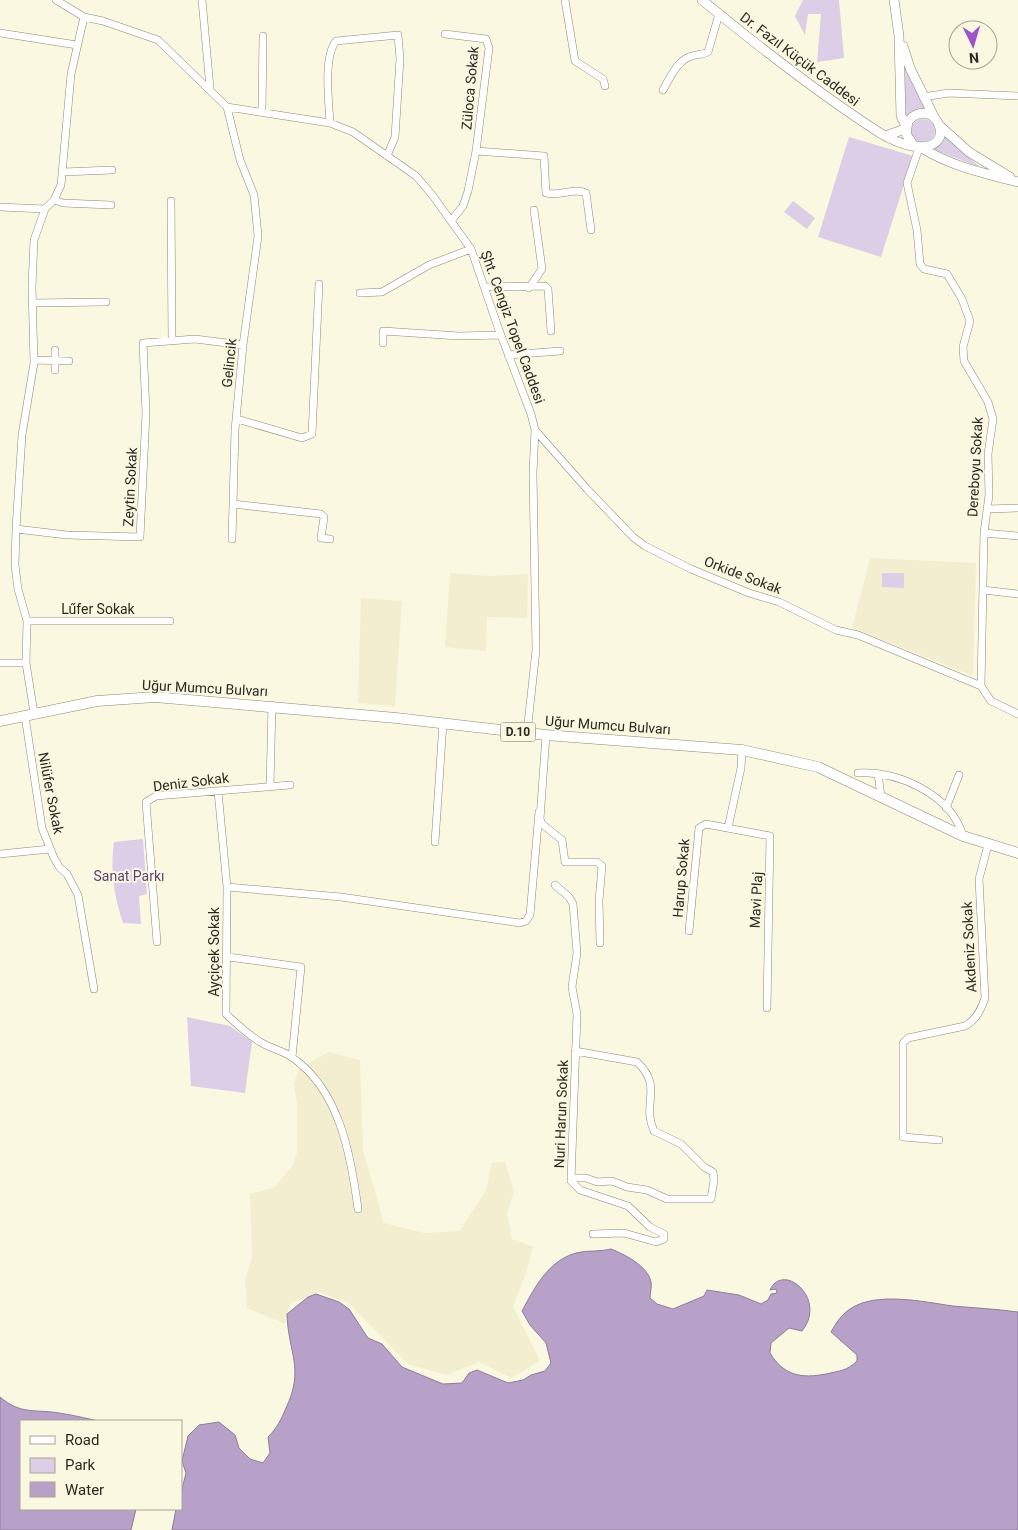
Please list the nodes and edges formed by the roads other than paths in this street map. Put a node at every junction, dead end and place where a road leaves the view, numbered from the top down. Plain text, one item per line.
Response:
1 (56, 0) edge
2 (202, 0) edge
3 (565, 0) edge
4 (894, 0) edge
5 (705, 1) edge
6 (719, 14) junction
7 (84, 17) junction
8 (0, 33) edge
9 (445, 34) dead end
10 (263, 36) dead end
11 (899, 36) junction
12 (77, 44) junction
13 (605, 86) dead end
14 (210, 88) junction
15 (663, 90) dead end
16 (1018, 96) edge
17 (923, 97) junction
18 (227, 107) junction
19 (262, 111) junction
20 (934, 117) junction
21 (330, 123) junction
22 (940, 126) junction
23 (906, 128) junction
24 (885, 136) junction
25 (919, 147) junction
26 (476, 151) junction
27 (387, 156) junction
28 (112, 170) dead end
29 (63, 172) junction
30 (1018, 182) edge
31 (54, 200) junction
32 (171, 201) dead end
33 (111, 205) dead end
34 (0, 207) edge
35 (45, 209) junction
36 (534, 210) dead end
37 (451, 221) junction
38 (591, 230) dead end
39 (471, 249) junction
40 (319, 284) dead end
41 (484, 287) junction
42 (529, 288) junction
43 (360, 292) dead end
44 (106, 302) dead end
45 (32, 304) junction
46 (551, 331) dead end
47 (500, 335) junction
48 (172, 340) junction
49 (383, 343) dead end
50 (243, 345) junction
51 (55, 350) dead end
52 (560, 351) dead end
53 (508, 355) junction
54 (34, 360) junction
55 (54, 361) junction
56 (69, 361) dead end
57 (55, 370) dead end
58 (237, 419) junction
59 (535, 430) junction
60 (233, 504) junction
61 (1018, 508) edge
62 (987, 509) junction
63 (16, 529) junction
64 (984, 533) junction
65 (1018, 536) edge
66 (232, 539) dead end
67 (330, 539) dead end
68 (983, 590) junction
69 (1018, 594) edge
70 (26, 621) junction
71 (170, 621) dead end
72 (0, 663) edge
73 (26, 663) junction
74 (981, 686) junction
75 (272, 706) junction
76 (29, 714) junction
77 (1018, 714) edge
78 (0, 721) edge
79 (443, 723) junction
80 (527, 733) junction
81 (546, 735) junction
82 (742, 750) junction
83 (858, 773) dead end
84 (878, 774) junction
85 (959, 775) dead end
86 (290, 785) dead end
87 (270, 786) junction
88 (218, 791) junction
89 (881, 796) junction
90 (946, 808) junction
91 (539, 812) junction
92 (728, 828) junction
93 (964, 836) junction
94 (435, 842) dead end
95 (988, 845) junction
96 (50, 850) junction
97 (1018, 853) edge
98 (0, 854) edge
99 (555, 885) dead end
100 (227, 887) junction
101 (689, 931) dead end
102 (157, 942) dead end
103 (600, 943) dead end
104 (228, 956) junction
105 (94, 989) dead end
106 (767, 1008) dead end
107 (575, 1051) junction
108 (292, 1057) junction
109 (939, 1140) dead end
110 (571, 1178) junction
111 (358, 1208) dead end
112 (593, 1234) dead end

1 - 7 street
2 - 14 street
3 - 13 street
4 - 11 street
5 - 6 street, Dr. Fazıl Küçük Caddesi
6 - 15 street
6 - 24 street, Dr. Fazıl Küçük Caddesi
7 - 12 street
7 - 14 street
8 - 12 street
9 - 26 street, Züloca Sokak
10 - 19 street
11 - 17 street
11 - 23 street
12 - 29 street
14 - 18 street
16 - 17 street
17 - 20 street
18 - 19 street, Şht. Cengiz Topel Caddesi
18 - 50 street, Gelincik
19 - 21 street, Şht. Cengiz Topel Caddesi
20 - 22 street
20 - 23 street
21 - 27 street, Şht. Cengiz Topel Caddesi
21 - 27 street
22 - 25 street
22 - 30 street, Dr. Fazıl Küçük Caddesi
23 - 24 street
23 - 25 street
24 - 25 street, Dr. Fazıl Küçük Caddesi
25 - 30 street, Dr. Fazıl Küçük Caddesi
25 - 62 street, Dereboyu Sokak
26 - 37 street, Züloca Sokak
26 - 38 street
27 - 37 street, Şht. Cengiz Topel Caddesi
28 - 29 street
29 - 31 street
31 - 33 street
31 - 35 street
32 - 48 street
34 - 35 street
35 - 45 street, Nilüfer Sokak
36 - 42 street
37 - 39 street, Şht. Cengiz Topel Caddesi
39 - 41 street, Şht. Cengiz Topel Caddesi
39 - 43 street
40 - 58 street
41 - 42 street
41 - 47 street, Şht. Cengiz Topel Caddesi
42 - 46 street
44 - 45 street
45 - 54 street, Nilüfer Sokak
47 - 49 street
47 - 53 street, Şht. Cengiz Topel Caddesi
48 - 50 street
48 - 63 street, Zeytin Sokak
50 - 58 street, Gelincik
51 - 55 street
52 - 53 street
53 - 59 street, Şht. Cengiz Topel Caddesi
54 - 55 street
54 - 63 street, Nilüfer Sokak
55 - 56 street
55 - 57 street
58 - 60 street, Gelincik
59 - 74 street, Orkide Sokak
59 - 80 street, Şht. Cengiz Topel Caddesi
60 - 66 street, Gelincik
60 - 67 street
61 - 62 street
62 - 64 street, Dereboyu Sokak
63 - 70 street, Nilüfer Sokak
64 - 65 street
64 - 68 street, Dereboyu Sokak
68 - 69 street
68 - 74 street, Dereboyu Sokak
70 - 71 street, Lűfer Sokak
70 - 73 street, Nilüfer Sokak
72 - 73 street
73 - 76 street, Nilüfer Sokak
74 - 77 street
75 - 76 main road, Uğur Mumcu Bulvarı / D.10
75 - 79 main road, Uğur Mumcu Bulvarı / D.10
75 - 87 street
76 - 78 main road, Uğur Mumcu Bulvarı / D.10
76 - 96 street, Nilüfer Sokak
79 - 80 main road, Uğur Mumcu Bulvarı / D.10
79 - 94 street
80 - 81 main road, Uğur Mumcu Bulvarı / D.10
81 - 82 main road, Uğur Mumcu Bulvarı / D.10
81 - 91 street
82 - 89 main road, Uğur Mumcu Bulvarı / D.10
82 - 92 street
83 - 84 street
84 - 89 street
84 - 90 street
85 - 90 street
86 - 87 street, Deniz Sokak
87 - 88 street, Deniz Sokak
88 - 100 street, Ayçiçek Sokak
88 - 102 street, Deniz Sokak
89 - 93 main road, Uğur Mumcu Bulvarı / D.10
90 - 93 street
91 - 100 street
91 - 103 street
92 - 101 street, Harup Sokak
92 - 106 street, Mavi Plaj
93 - 95 main road, Uğur Mumcu Bulvarı / D.10
95 - 97 main road, Uğur Mumcu Bulvarı / D.10
95 - 109 street, Akdeniz Sokak
96 - 98 street
96 - 105 street, Nilüfer Sokak
99 - 107 street, Nuri Harun Sokak
100 - 104 street, Ayçiçek Sokak
104 - 108 street, Ayçiçek Sokak
104 - 108 street
107 - 110 street, Nuri Harun Sokak
107 - 110 street, Nuri Harun Sokak
108 - 111 street, Ayçiçek Sokak
110 - 112 street, Nuri Harun Sokak

